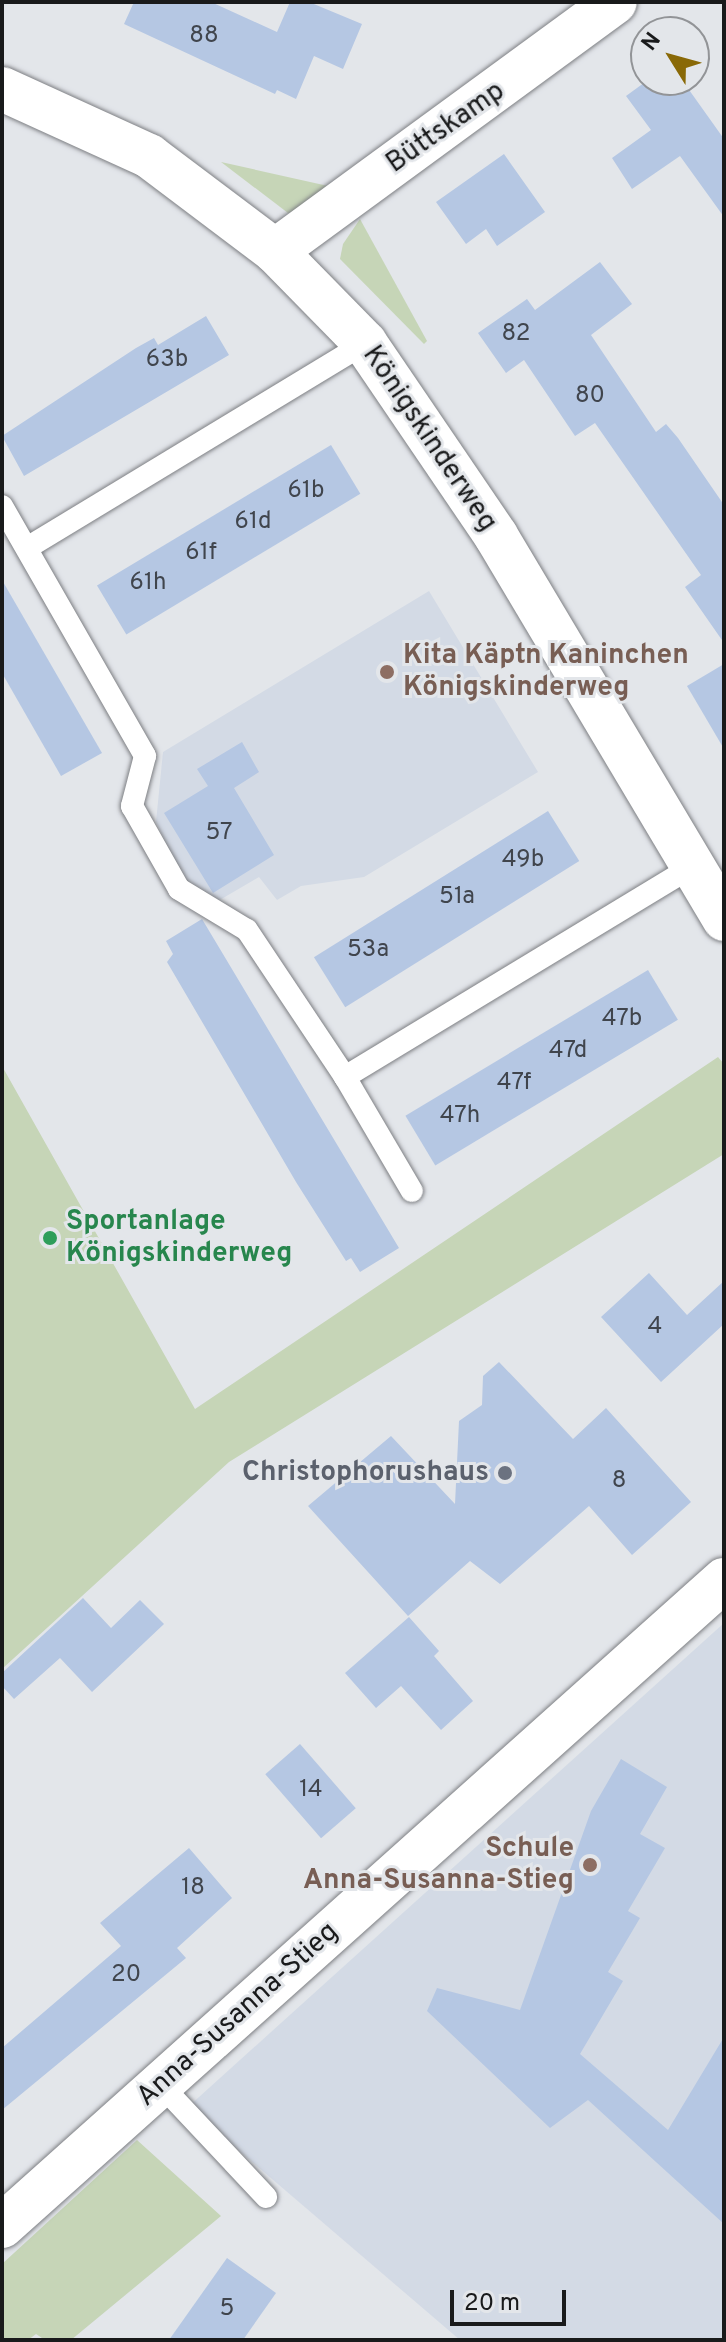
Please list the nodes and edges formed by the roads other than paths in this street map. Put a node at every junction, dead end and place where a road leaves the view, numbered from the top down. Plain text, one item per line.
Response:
1 (615, 2) edge
2 (2, 89) edge
3 (275, 251) junction
4 (365, 343) junction
5 (2, 506) edge
6 (27, 548) junction
7 (693, 866) junction
8 (724, 919) edge
9 (345, 1077) junction
10 (412, 1191) dead end
11 (724, 1580) edge
12 (160, 2084) junction
13 (266, 2197) dead end
14 (2, 2226) edge

1 - 3 street, Büttskamp
2 - 3 street, Königskinderweg
3 - 4 street, Königskinderweg
4 - 6 lane
4 - 7 street, Königskinderweg
5 - 6 lane
6 - 9 lane
7 - 8 street, Königskinderweg
7 - 9 lane
9 - 10 lane
11 - 12 street, Anna-Susanna-Stieg
12 - 13 lane
12 - 14 street, Anna-Susanna-Stieg

